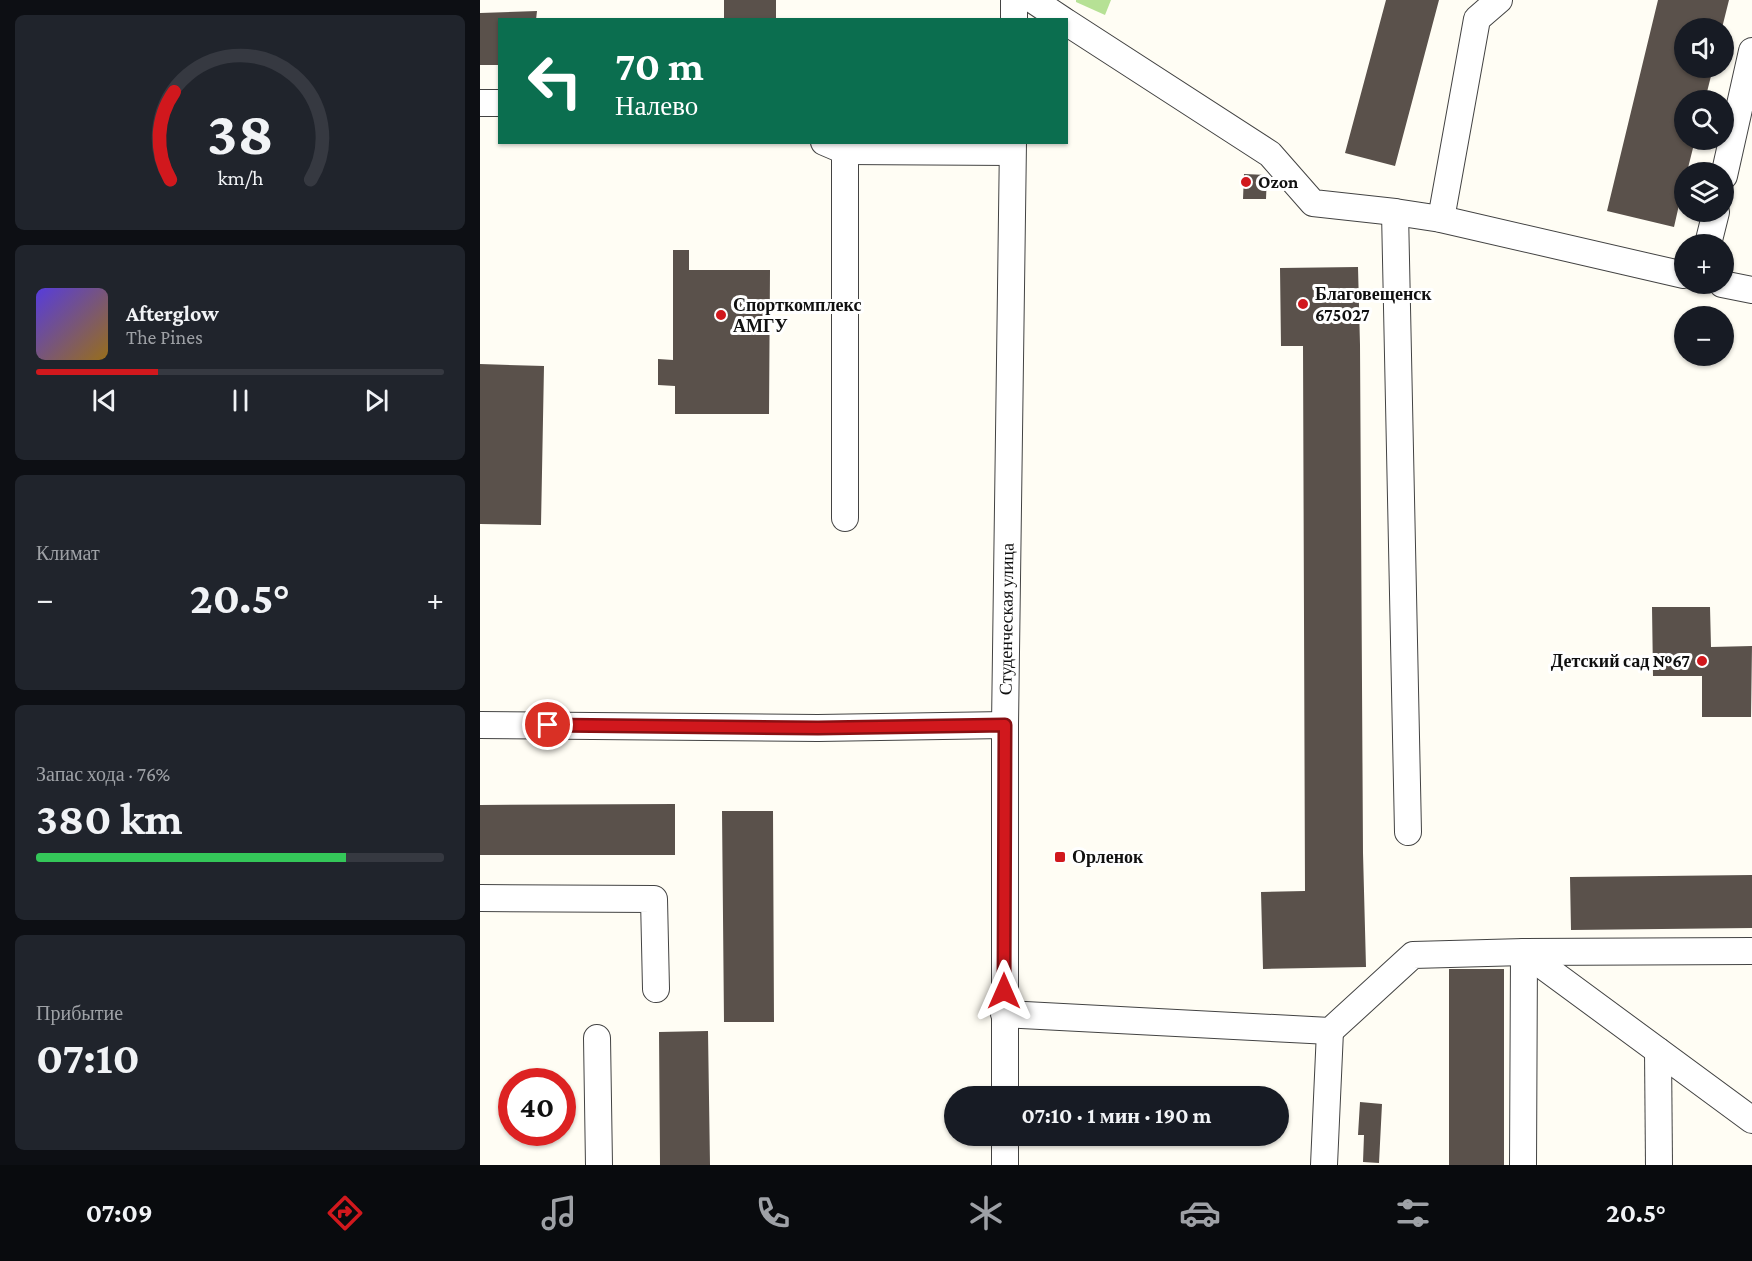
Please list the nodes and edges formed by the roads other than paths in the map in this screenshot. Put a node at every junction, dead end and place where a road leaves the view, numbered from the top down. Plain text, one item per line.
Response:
1 (1014, 0) edge
2 (1033, 0) edge
3 (1498, 0) edge
4 (1014, 18) edge
5 (1060, 18) edge
6 (1068, 23) edge
7 (1752, 51) edge
8 (480, 103) edge
9 (498, 103) edge
10 (835, 147) edge
11 (1013, 147) edge
12 (1727, 162) edge
13 (1395, 212) junction
14 (1441, 219) junction
15 (1674, 273) edge
16 (1734, 286) edge
17 (1752, 290) edge
18 (845, 518) dead end
19 (480, 725) edge
20 (1005, 725) junction
21 (1408, 832) dead end
22 (480, 898) edge
23 (1752, 951) edge
24 (1524, 952) junction
25 (656, 989) dead end
26 (1004, 1014) junction
27 (1330, 1031) junction
28 (597, 1038) dead end
29 (1658, 1051) junction
30 (1005, 1086) edge
31 (1752, 1120) edge
32 (1005, 1146) edge
33 (599, 1165) edge
34 (1005, 1165) edge
35 (1324, 1165) edge
36 (1523, 1165) edge
37 (1659, 1165) edge

1 - 4 street
2 - 5 street
3 - 14 street
6 - 13 street
7 - 12 street
8 - 9 street
10 - 11 street
10 - 18 street
11 - 20 street, Студенческая улица
13 - 14 street
13 - 21 street
14 - 15 street
16 - 17 street
19 - 20 street
20 - 26 street, Студенческая улица
22 - 25 street
23 - 24 street
24 - 27 street
24 - 29 street
24 - 36 street
26 - 27 street
26 - 30 street, Студенческая улица
27 - 35 street
28 - 33 street
29 - 31 street
29 - 37 street
32 - 34 street

